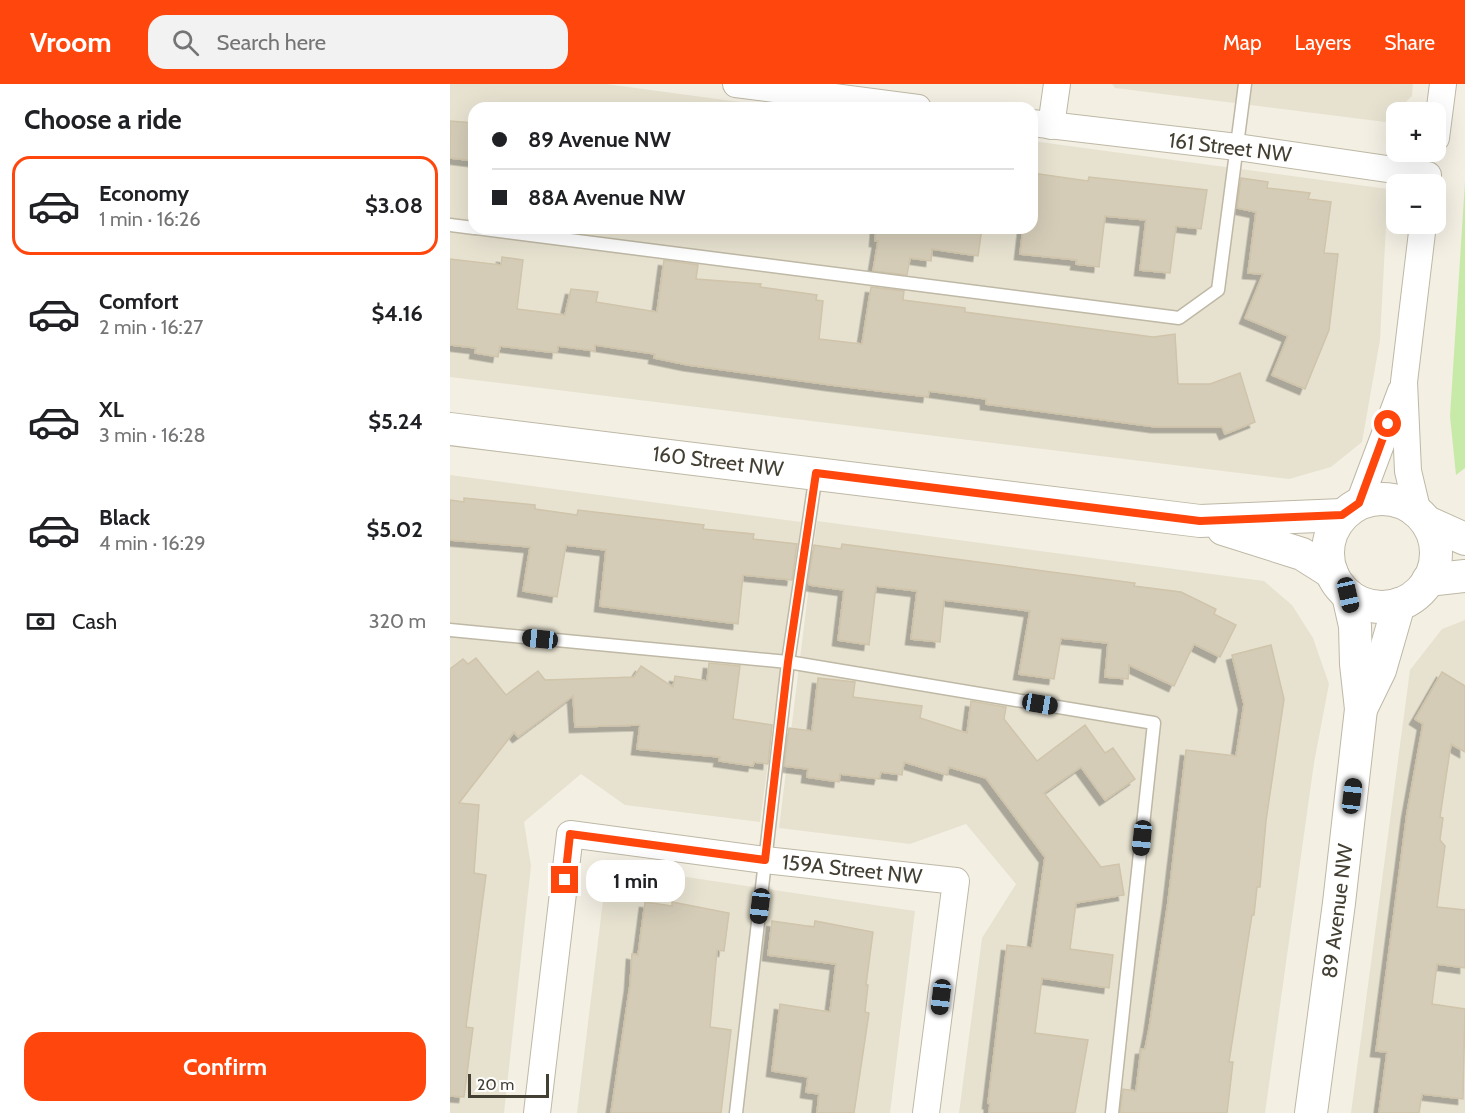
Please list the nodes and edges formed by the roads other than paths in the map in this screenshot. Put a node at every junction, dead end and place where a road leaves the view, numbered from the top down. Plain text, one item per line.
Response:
1 (739, 84) edge
2 (1057, 84) edge
3 (1245, 84) edge
4 (1443, 84) edge
5 (873, 102) edge
6 (1441, 102) edge
7 (1042, 124) edge
8 (1237, 147) junction
9 (1430, 170) edge
10 (450, 225) edge
11 (468, 227) edge
12 (522, 234) edge
13 (1422, 234) edge
14 (1404, 382) junction
15 (450, 429) edge
16 (816, 473) junction
17 (1350, 509) junction
18 (1422, 517) junction
19 (1200, 521) junction
20 (1465, 539) edge
21 (1465, 576) edge
22 (1428, 580) junction
23 (1340, 584) junction
24 (1399, 604) junction
25 (450, 630) edge
26 (788, 662) junction
27 (1361, 709) junction
28 (765, 860) junction
29 (537, 1113) edge
30 (736, 1113) edge
31 (926, 1113) edge
32 (1112, 1113) edge
33 (1311, 1113) edge

1 - 5 street
2 - 7 street
3 - 8 lane
4 - 6 street
7 - 8 street, 161 Street NW
8 - 9 street, 161 Street NW
8 - 12 lane
10 - 11 lane
13 - 14 street
14 - 17 street
14 - 18 street
15 - 16 street, 160 Street NW
16 - 19 street, 160 Street NW
16 - 26 lane
17 - 18 street
17 - 19 street, 160 Street NW
17 - 23 street
18 - 20 street
18 - 22 street
19 - 23 street, 160 Street NW
21 - 22 street
22 - 24 street
23 - 24 street
23 - 27 street, 89 Avenue NW
24 - 27 street, 89 Avenue NW
25 - 26 lane
26 - 28 lane
26 - 32 lane
27 - 33 street, 89 Avenue NW
28 - 29 street, 159A Street NW
28 - 30 lane
28 - 31 street, 159A Street NW

